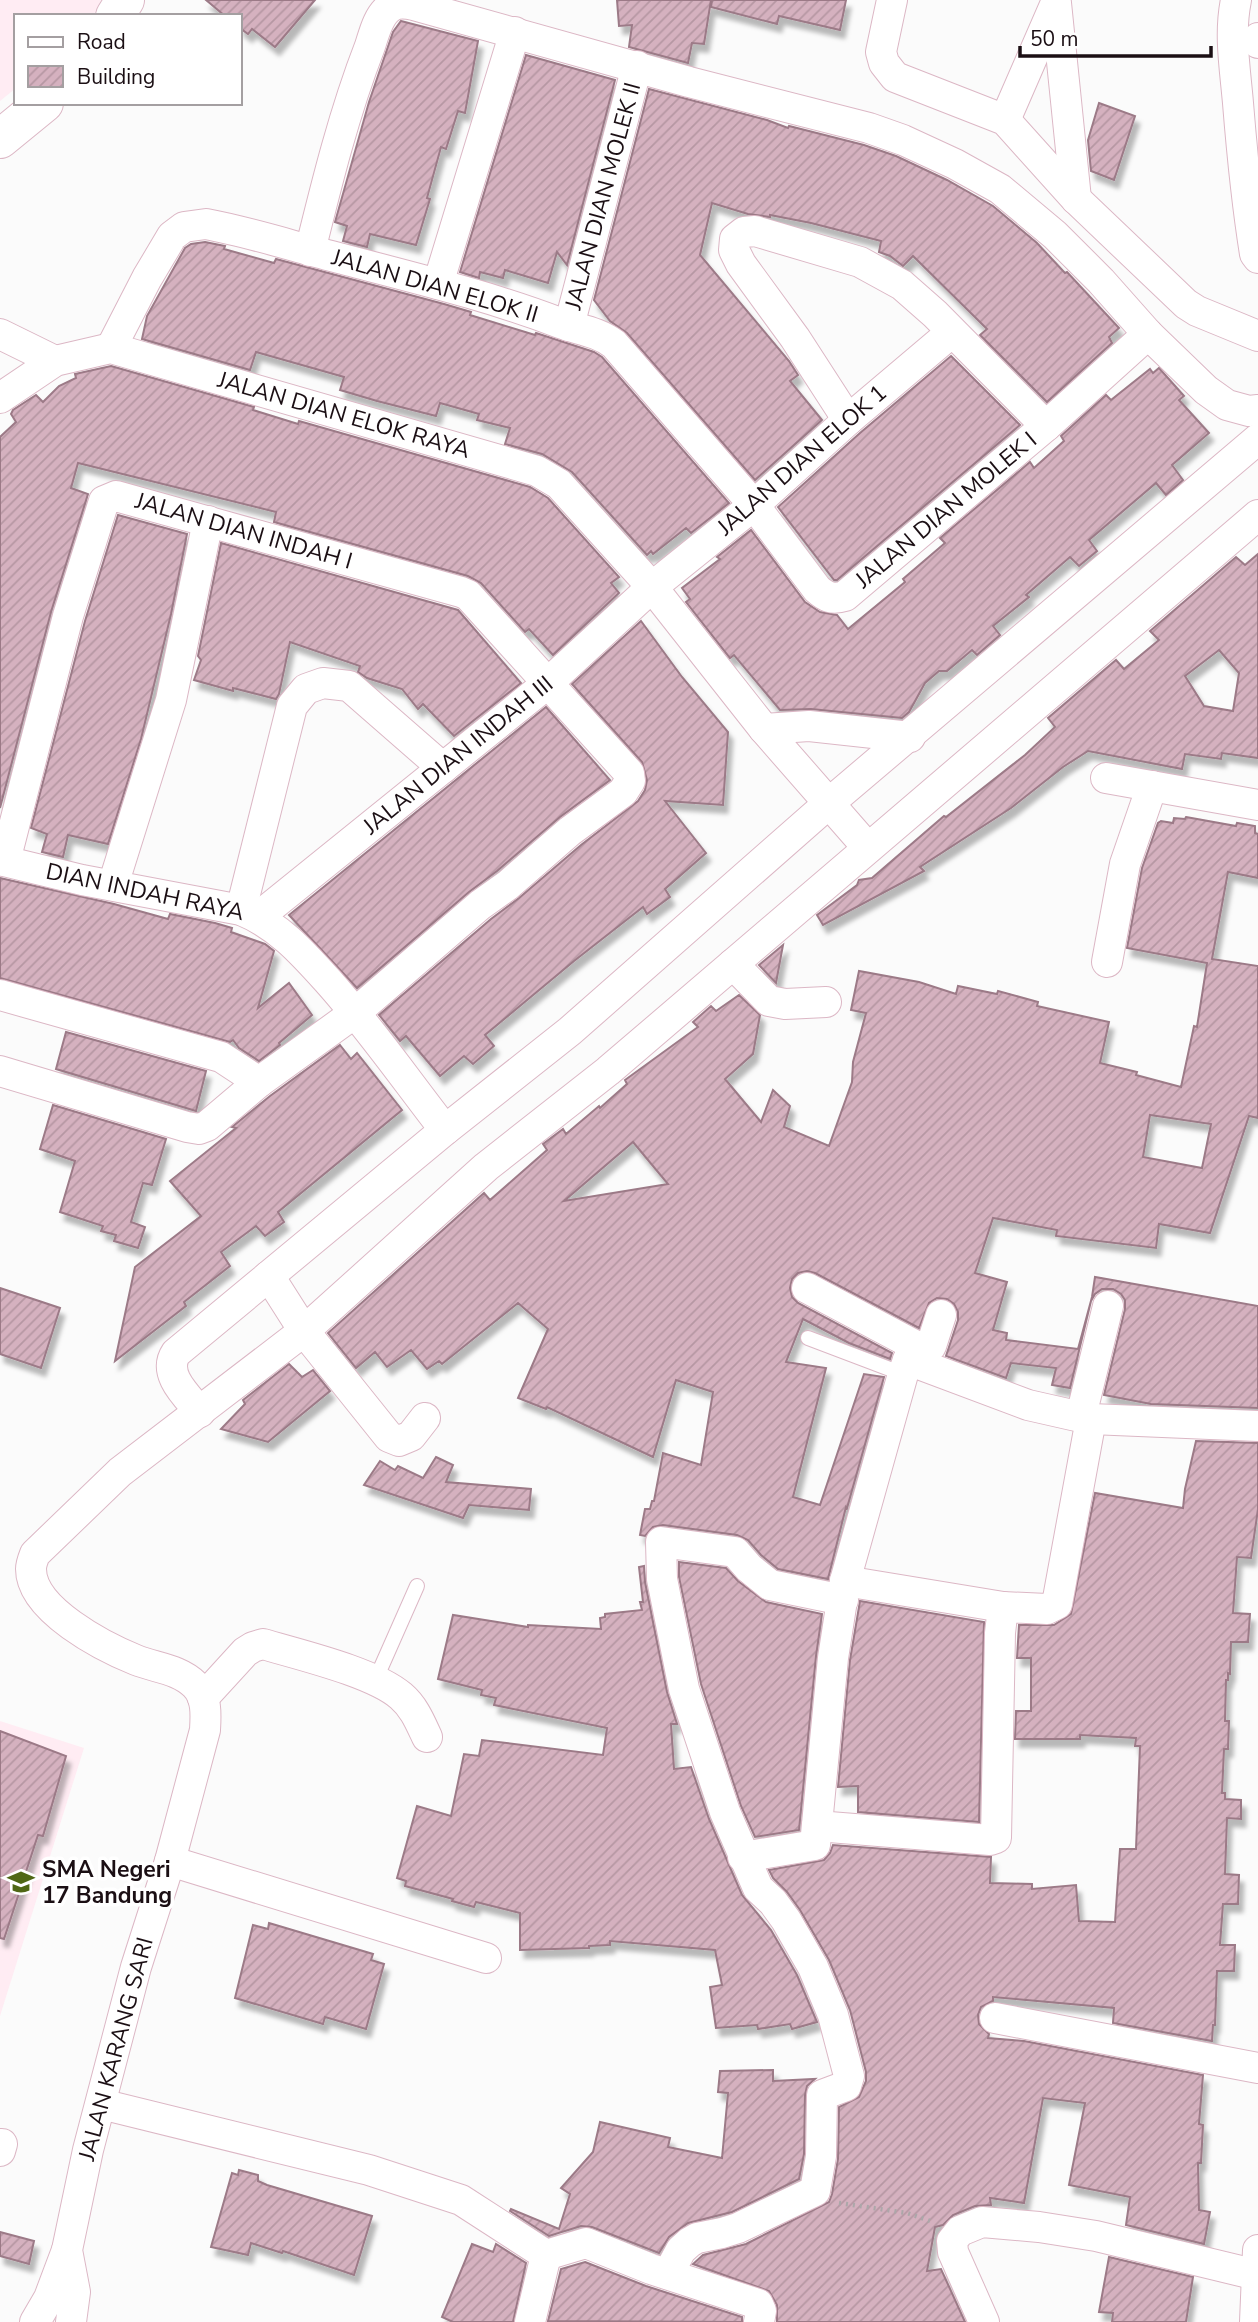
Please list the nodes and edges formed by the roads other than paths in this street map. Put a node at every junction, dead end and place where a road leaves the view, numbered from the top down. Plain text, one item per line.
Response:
1 (892, 0) edge
2 (1236, 0) edge
3 (1057, 1) edge
4 (515, 32) junction
5 (1252, 43) edge
6 (637, 66) junction
7 (42, 105) edge
8 (1005, 120) junction
9 (0, 139) edge
10 (1076, 199) junction
11 (310, 251) junction
12 (1258, 258) edge
13 (438, 284) junction
14 (569, 326) junction
15 (952, 332) junction
16 (0, 334) edge
17 (1148, 334) junction
18 (1258, 336) edge
19 (111, 348) junction
20 (55, 361) junction
21 (0, 396) edge
22 (1258, 410) edge
23 (848, 420) junction
24 (1046, 426) junction
25 (1258, 439) edge
26 (754, 505) junction
27 (1258, 516) edge
28 (208, 521) junction
29 (652, 587) junction
30 (548, 683) junction
31 (764, 729) junction
32 (909, 737) junction
33 (443, 768) junction
34 (1106, 778) dead end
35 (1152, 786) junction
36 (828, 804) junction
37 (1258, 805) edge
38 (869, 848) junction
39 (3, 861) edge
40 (113, 885) junction
41 (250, 914) junction
42 (1107, 962) dead end
43 (733, 964) junction
44 (0, 995) edge
45 (826, 1002) dead end
46 (355, 1012) junction
47 (0, 1071) edge
48 (259, 1082) junction
49 (445, 1130) junction
50 (269, 1276) junction
51 (807, 1287) dead end
52 (1108, 1306) dead end
53 (941, 1315) dead end
54 (304, 1331) junction
55 (808, 1338) dead end
56 (909, 1360) junction
57 (200, 1412) junction
58 (1086, 1417) junction
59 (425, 1418) dead end
60 (1258, 1426) edge
61 (418, 1586) dead end
62 (844, 1590) junction
63 (1003, 1607) junction
64 (375, 1681) junction
65 (203, 1698) junction
66 (427, 1737) dead end
67 (817, 1826) junction
68 (743, 1857) junction
69 (170, 1861) junction
70 (485, 1958) dead end
71 (995, 2018) dead end
72 (1258, 2068) edge
73 (101, 2104) junction
74 (67, 2250) junction
75 (1258, 2250) edge
76 (547, 2255) junction
77 (668, 2274) junction
78 (1257, 2275) edge
79 (35, 2322) edge
80 (71, 2322) edge
81 (530, 2322) edge
82 (760, 2322) edge
83 (984, 2322) edge
84 (1255, 2322) edge

1 - 8 street
2 - 5 street
3 - 8 street
3 - 10 street
4 - 6 street
4 - 11 street
4 - 13 street
5 - 12 street
6 - 14 street, JALAN DIAN MOLEK II
6 - 17 street
7 - 9 main road
8 - 10 street
10 - 18 street
11 - 13 street, JALAN DIAN ELOK II
11 - 19 street, JALAN DIAN ELOK II
13 - 14 street, JALAN DIAN ELOK II
14 - 26 street, JALAN DIAN ELOK II
15 - 23 street, JALAN DIAN ELOK 1
15 - 23 street
15 - 24 street
16 - 20 street
17 - 22 street
17 - 24 street, JALAN DIAN MOLEK I
19 - 20 street, JALAN DIAN ELOK RAYA
19 - 29 street, JALAN DIAN ELOK RAYA
20 - 21 street, JALAN DIAN ELOK RAYA
23 - 26 street, JALAN DIAN ELOK 1
24 - 26 street, JALAN DIAN MOLEK I
25 - 32 street
26 - 29 street, JALAN DIAN ELOK 1
27 - 38 street
28 - 30 street, JALAN DIAN INDAH I
28 - 39 street, JALAN DIAN INDAH I
28 - 40 street
29 - 30 street, JALAN DIAN INDAH III
29 - 31 street, JALAN DIAN ELOK RAYA
30 - 33 street, JALAN DIAN INDAH III
30 - 46 street, JALAN DIAN INDAH I
31 - 32 street
31 - 36 street, JALAN DIAN ELOK RAYA
32 - 36 street
33 - 41 street, JALAN DIAN INDAH III
33 - 41 street
34 - 35 street
35 - 37 street
35 - 42 street
36 - 38 street, JALAN DIAN ELOK RAYA
36 - 49 street
38 - 43 street
39 - 40 street, DIAN INDAH RAYA
40 - 41 street, DIAN INDAH RAYA
41 - 46 street, DIAN INDAH RAYA
43 - 45 street
43 - 54 street
44 - 48 street
46 - 48 street
46 - 49 street, DIAN INDAH RAYA
47 - 48 street
49 - 50 street
50 - 54 street
50 - 57 street
51 - 56 street
52 - 58 street
53 - 56 street
54 - 57 street
54 - 59 street
55 - 56 lane
56 - 58 street
56 - 62 street
57 - 65 street
58 - 60 street
58 - 63 street
61 - 64 lane
62 - 63 street
62 - 67 street
62 - 68 street
63 - 67 street
64 - 65 street
64 - 66 street
65 - 69 street, JALAN KARANG SARI
67 - 68 street
68 - 77 street
69 - 70 street
69 - 73 street, JALAN KARANG SARI
71 - 72 street
73 - 74 street, JALAN KARANG SARI
73 - 76 street
74 - 79 street
74 - 80 street, JALAN KARANG SARI
75 - 78 street
76 - 77 street
76 - 81 street
77 - 82 street
78 - 83 street
78 - 84 street

